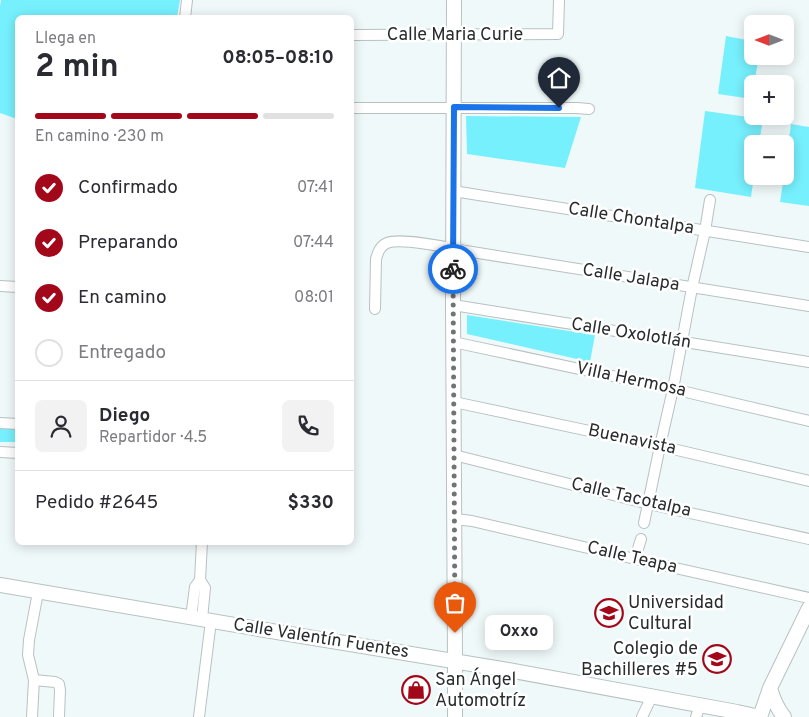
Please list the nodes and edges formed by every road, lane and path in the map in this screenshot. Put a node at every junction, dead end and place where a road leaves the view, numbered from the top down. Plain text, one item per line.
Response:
1 (187, 0) edge
2 (454, 0) edge
3 (559, 0) edge
4 (185, 15) edge
5 (454, 34) junction
6 (354, 35) edge
7 (454, 107) junction
8 (354, 108) edge
9 (589, 109) dead end
10 (453, 192) junction
11 (710, 200) dead end
12 (705, 231) junction
13 (809, 247) edge
14 (454, 248) junction
15 (0, 286) edge
16 (15, 288) edge
17 (692, 288) junction
18 (453, 305) junction
19 (809, 306) edge
20 (375, 309) dead end
21 (453, 342) junction
22 (682, 342) junction
23 (809, 362) edge
24 (673, 389) junction
25 (454, 402) junction
26 (809, 421) edge
27 (0, 422) edge
28 (15, 424) edge
29 (660, 446) junction
30 (0, 452) edge
31 (15, 453) edge
32 (454, 455) junction
33 (809, 481) edge
34 (649, 504) junction
35 (455, 519) junction
36 (644, 523) dead end
37 (641, 539) dead end
38 (809, 539) edge
39 (202, 545) edge
40 (635, 559) junction
41 (0, 585) edge
42 (38, 592) junction
43 (809, 598) edge
44 (809, 608) edge
45 (201, 619) junction
46 (455, 661) junction
47 (34, 680) junction
48 (770, 688) junction
49 (652, 696) junction
50 (698, 711) edge
51 (737, 712) junction
52 (32, 717) edge
53 (59, 717) edge
54 (199, 717) edge
55 (454, 717) edge
56 (642, 717) edge
57 (760, 717) edge
58 (784, 717) edge

1 - 4 street
2 - 5 main road
3 - 5 street, Calle Maria Curie
5 - 6 street, Calle Maria Curie
5 - 7 main road
7 - 8 street
7 - 9 street
7 - 10 main road
10 - 12 street, Calle Chontalpa
10 - 14 main road
11 - 12 street
12 - 13 street, Calle Chontalpa
12 - 17 street
14 - 17 street, Calle Jalapa
14 - 18 main road
14 - 20 street, Calle Jalapa
15 - 16 street
17 - 19 street, Calle Jalapa
17 - 22 street
18 - 21 main road
18 - 22 street, Calle Oxolotlán
21 - 24 street, Villa Hermosa
21 - 25 main road
22 - 23 street, Calle Oxolotlán
22 - 24 street
24 - 26 street, Villa Hermosa
24 - 29 street
25 - 29 street, Buenavista
25 - 32 main road
27 - 28 street
29 - 33 street, Buenavista
29 - 34 street
30 - 31 street
32 - 34 street, Calle Tacotalpa
32 - 35 main road
34 - 36 street
34 - 38 street, Calle Tacotalpa
35 - 40 street, Calle Teapa
35 - 46 main road
37 - 40 street
39 - 45 street
40 - 43 street, Calle Teapa
41 - 42 main road, Calle Valentín Fuentes
42 - 45 main road, Calle Valentín Fuentes
42 - 47 street
44 - 48 main road
45 - 46 main road, Calle Valentín Fuentes
45 - 54 street
46 - 49 main road, Calle Valentín Fuentes
46 - 55 main road
47 - 52 street
47 - 53 street
48 - 51 main road
48 - 57 main road
48 - 58 main road
49 - 50 main road, Calle Valentín Fuentes
49 - 56 street
50 - 51 main road, Calle Valentín Fuentes
51 - 57 main road, Calle Valentín Fuentes

